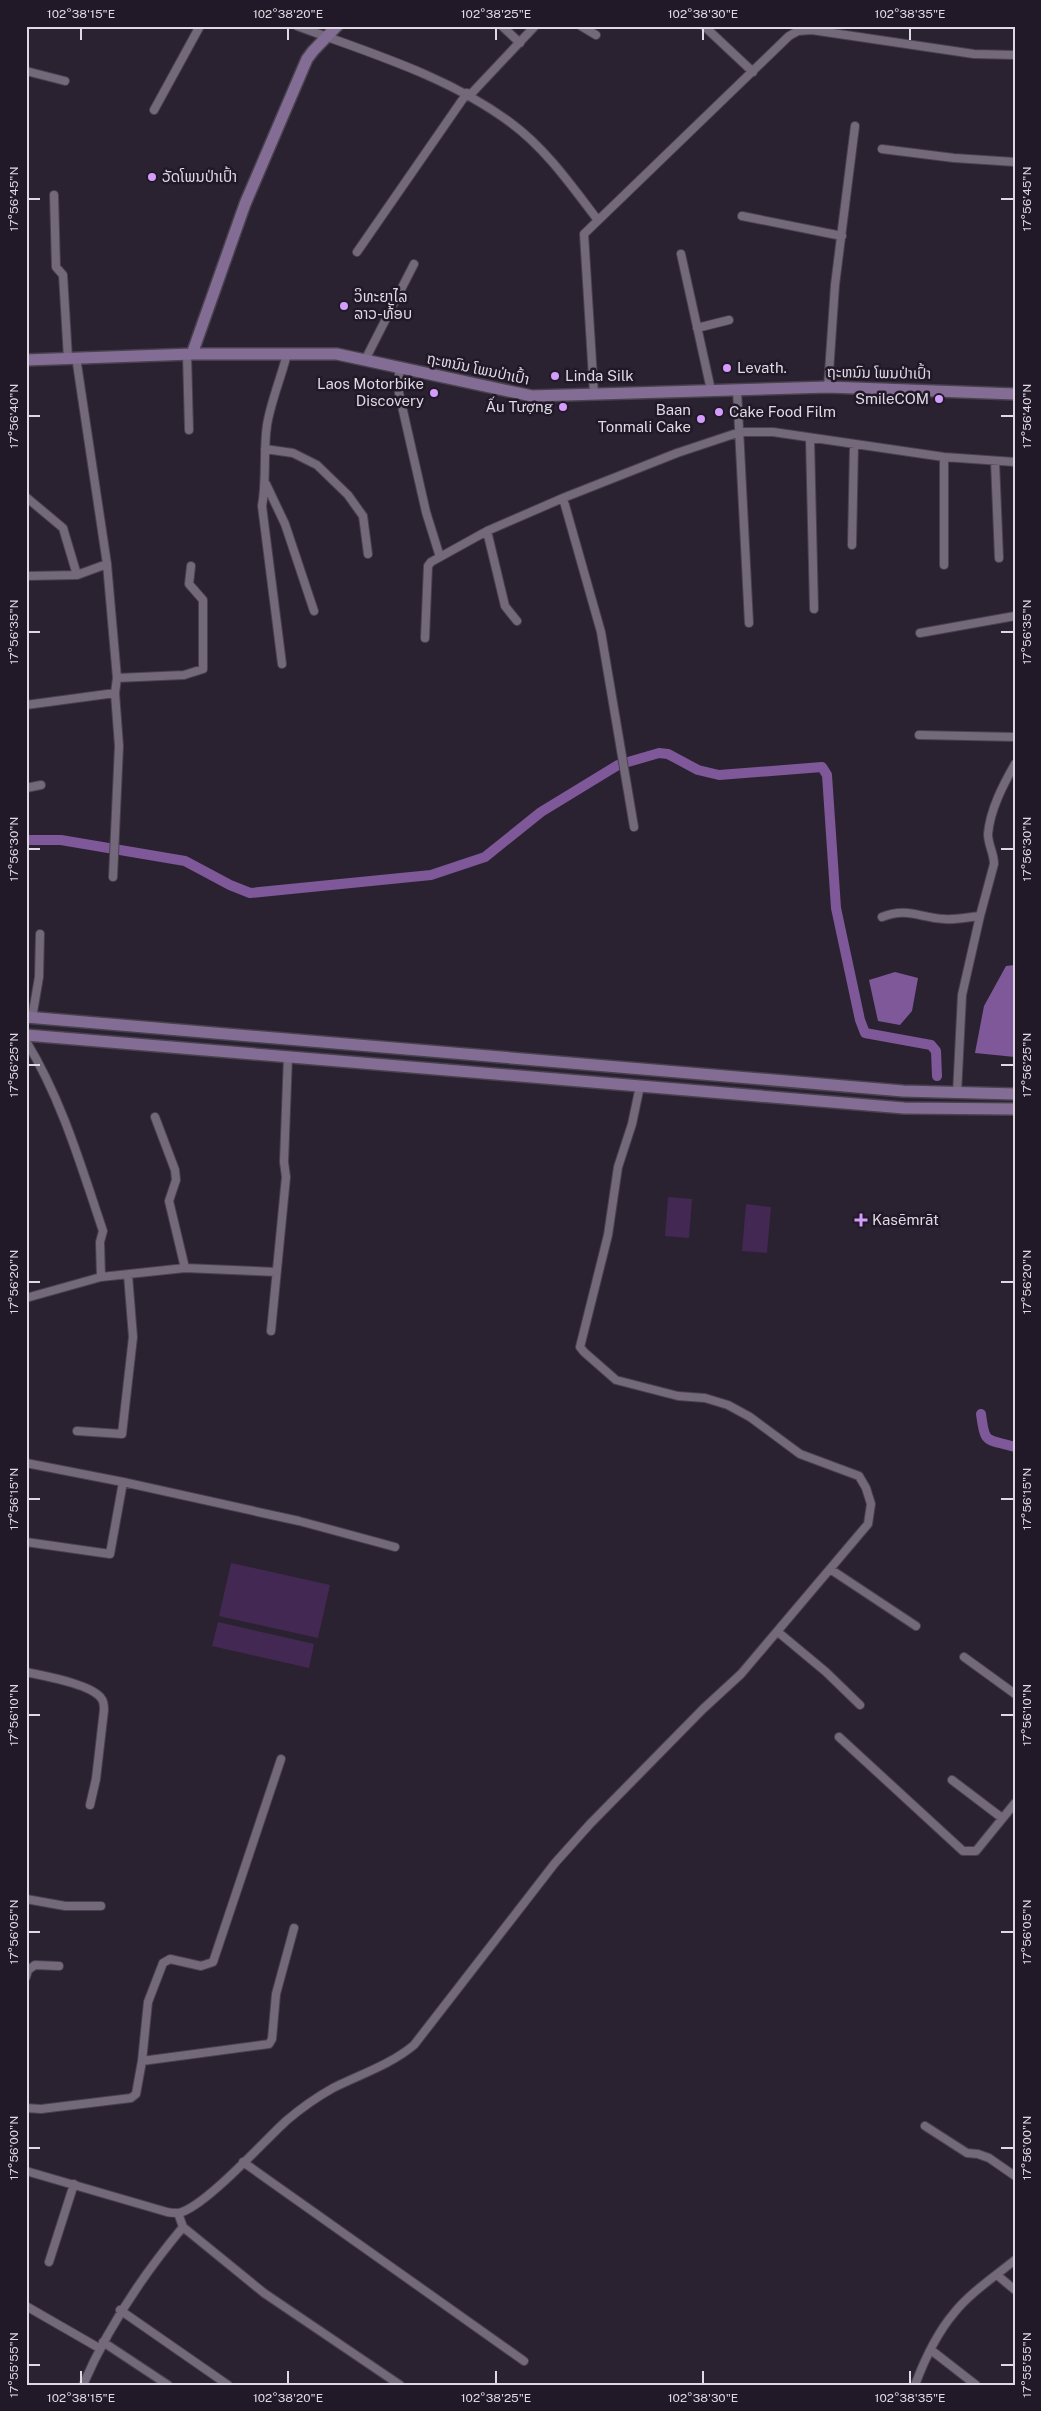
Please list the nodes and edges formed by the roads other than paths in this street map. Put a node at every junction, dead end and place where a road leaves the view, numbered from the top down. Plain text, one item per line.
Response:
1 (200, 26) edge
2 (297, 26) edge
3 (337, 26) edge
4 (502, 26) edge
5 (534, 26) edge
6 (581, 26) edge
7 (704, 26) edge
8 (596, 34) dead end
9 (328, 38) junction
10 (520, 43) junction
11 (1015, 55) edge
12 (26, 71) edge
13 (753, 72) junction
14 (65, 80) dead end
15 (469, 94) junction
16 (154, 110) dead end
17 (855, 126) dead end
18 (882, 148) dead end
19 (1015, 162) edge
20 (54, 195) dead end
21 (742, 216) dead end
22 (597, 219) junction
23 (842, 236) junction
24 (358, 252) dead end
25 (681, 254) dead end
26 (414, 264) dead end
27 (729, 320) dead end
28 (697, 328) junction
29 (189, 354) junction
30 (287, 354) junction
31 (72, 358) junction
32 (26, 360) edge
33 (365, 360) junction
34 (398, 367) junction
35 (828, 387) junction
36 (711, 390) junction
37 (737, 390) junction
38 (594, 394) junction
39 (1015, 394) edge
40 (189, 430) dead end
41 (740, 432) junction
42 (810, 439) junction
43 (854, 445) junction
44 (265, 450) junction
45 (944, 457) junction
46 (995, 460) junction
47 (1015, 462) edge
48 (266, 484) junction
49 (26, 498) edge
50 (563, 498) junction
51 (487, 531) junction
52 (852, 545) dead end
53 (368, 554) dead end
54 (440, 557) junction
55 (999, 558) dead end
56 (107, 564) junction
57 (944, 565) dead end
58 (191, 566) dead end
59 (76, 575) junction
60 (26, 576) edge
61 (814, 608) dead end
62 (314, 611) dead end
63 (1015, 616) edge
64 (517, 621) dead end
65 (749, 623) dead end
66 (920, 633) dead end
67 (424, 638) dead end
68 (282, 664) dead end
69 (117, 678) junction
70 (115, 693) junction
71 (26, 705) edge
72 (919, 734) dead end
73 (1015, 736) edge
74 (1015, 764) edge
75 (41, 785) dead end
76 (26, 788) edge
77 (634, 827) dead end
78 (113, 877) dead end
79 (980, 916) junction
80 (882, 918) dead end
81 (40, 934) dead end
82 (29, 1018) edge
83 (26, 1035) edge
84 (26, 1041) edge
85 (288, 1056) junction
86 (806, 1083) junction
87 (640, 1086) junction
88 (957, 1094) junction
89 (1015, 1094) edge
90 (805, 1099) junction
91 (1015, 1110) edge
92 (155, 1117) dead end
93 (185, 1268) junction
94 (276, 1272) junction
95 (128, 1275) junction
96 (101, 1277) junction
97 (26, 1298) edge
98 (271, 1331) dead end
99 (77, 1431) dead end
100 (26, 1463) edge
101 (123, 1482) junction
102 (26, 1542) edge
103 (395, 1547) dead end
104 (830, 1569) junction
105 (916, 1626) dead end
106 (778, 1632) junction
107 (964, 1657) dead end
108 (26, 1672) edge
109 (1015, 1694) edge
110 (860, 1705) dead end
111 (839, 1737) dead end
112 (281, 1759) dead end
113 (952, 1780) dead end
114 (1015, 1803) edge
115 (90, 1805) dead end
116 (1002, 1818) junction
117 (26, 1899) edge
118 (101, 1906) dead end
119 (294, 1928) dead end
120 (59, 1966) dead end
121 (26, 1977) edge
122 (142, 2061) junction
123 (26, 2108) edge
124 (925, 2126) dead end
125 (243, 2162) junction
126 (26, 2171) edge
127 (1015, 2176) edge
128 (74, 2184) junction
129 (178, 2213) junction
130 (182, 2227) junction
131 (1015, 2260) edge
132 (49, 2262) dead end
133 (997, 2275) junction
134 (1015, 2290) edge
135 (26, 2306) edge
136 (120, 2310) junction
137 (101, 2345) junction
138 (931, 2350) junction
139 (524, 2361) dead end
140 (82, 2385) edge
141 (168, 2385) edge
142 (228, 2385) edge
143 (400, 2385) edge
144 (915, 2385) edge
145 (976, 2385) edge

1 - 16 street
2 - 9 street
3 - 9 street
4 - 10 street
5 - 10 street
6 - 8 street
7 - 13 street
9 - 15 street
9 - 29 street
10 - 15 street
11 - 13 street
12 - 14 street
13 - 22 street
15 - 22 street
15 - 24 street
17 - 23 street
18 - 19 street
20 - 31 street
21 - 23 street
22 - 38 street
23 - 35 street
25 - 28 street
26 - 33 street
27 - 28 street
28 - 36 street
29 - 30 street, ຖະຫນົນ ໂພນປ່າເປົ້າ
29 - 31 street, ຖະຫນົນ ໂພນປ່າເປົ້າ
29 - 40 street
30 - 33 street, ຖະຫນົນ ໂພນປ່າເປົ້າ
30 - 44 street
31 - 32 street, ຖະຫນົນ ໂພນປ່າເປົ້າ
31 - 56 street
33 - 34 street, ຖະຫນົນ ໂພນປ່າເປົ້າ
34 - 38 street, ຖະຫນົນ ໂພນປ່າເປົ້າ
34 - 54 street
35 - 37 street, ຖະຫນົນ ໂພນປ່າເປົ້າ
35 - 39 street, ຖະຫນົນ ໂພນປ່າເປົ້າ
36 - 37 street, ຖະຫນົນ ໂພນປ່າເປົ້າ
36 - 38 street, ຖະຫນົນ ໂພນປ່າເປົ້າ
37 - 41 street
41 - 42 street
41 - 50 street
41 - 65 street
42 - 43 street
42 - 61 street
43 - 45 street
43 - 52 street
44 - 48 street
44 - 53 street
45 - 46 street
45 - 57 street
46 - 47 street
46 - 55 street
48 - 62 street
48 - 68 street
49 - 59 street
50 - 51 street
50 - 77 street
51 - 54 street
51 - 64 street
54 - 67 street
56 - 59 street
56 - 69 street
58 - 69 street
59 - 60 street
63 - 66 street
69 - 70 street
70 - 71 street
70 - 78 street
72 - 73 street
74 - 79 street
75 - 76 street
79 - 80 street
79 - 88 street
81 - 82 street
82 - 86 street
83 - 85 street
84 - 96 street
85 - 87 street
85 - 94 street
86 - 88 street
86 - 90 street
87 - 90 street
87 - 104 street
88 - 89 street
90 - 91 street
92 - 93 street
93 - 94 street
93 - 95 street
94 - 98 street
95 - 96 street
95 - 99 street
96 - 97 street
100 - 101 street
101 - 102 street
101 - 103 street
104 - 105 street
104 - 106 street
106 - 110 street
106 - 125 street
107 - 109 street
108 - 115 street
111 - 116 street
112 - 122 street
113 - 116 street
114 - 116 street
117 - 118 street
119 - 122 street
120 - 121 street
122 - 123 street
124 - 127 street
125 - 129 street
125 - 139 street
126 - 128 street
128 - 129 street
128 - 132 street
129 - 130 street
130 - 136 street
130 - 143 street
131 - 133 street
133 - 134 street
133 - 138 street
135 - 137 street
136 - 137 street
136 - 142 street
137 - 140 street
137 - 141 street
138 - 144 street
138 - 145 street

